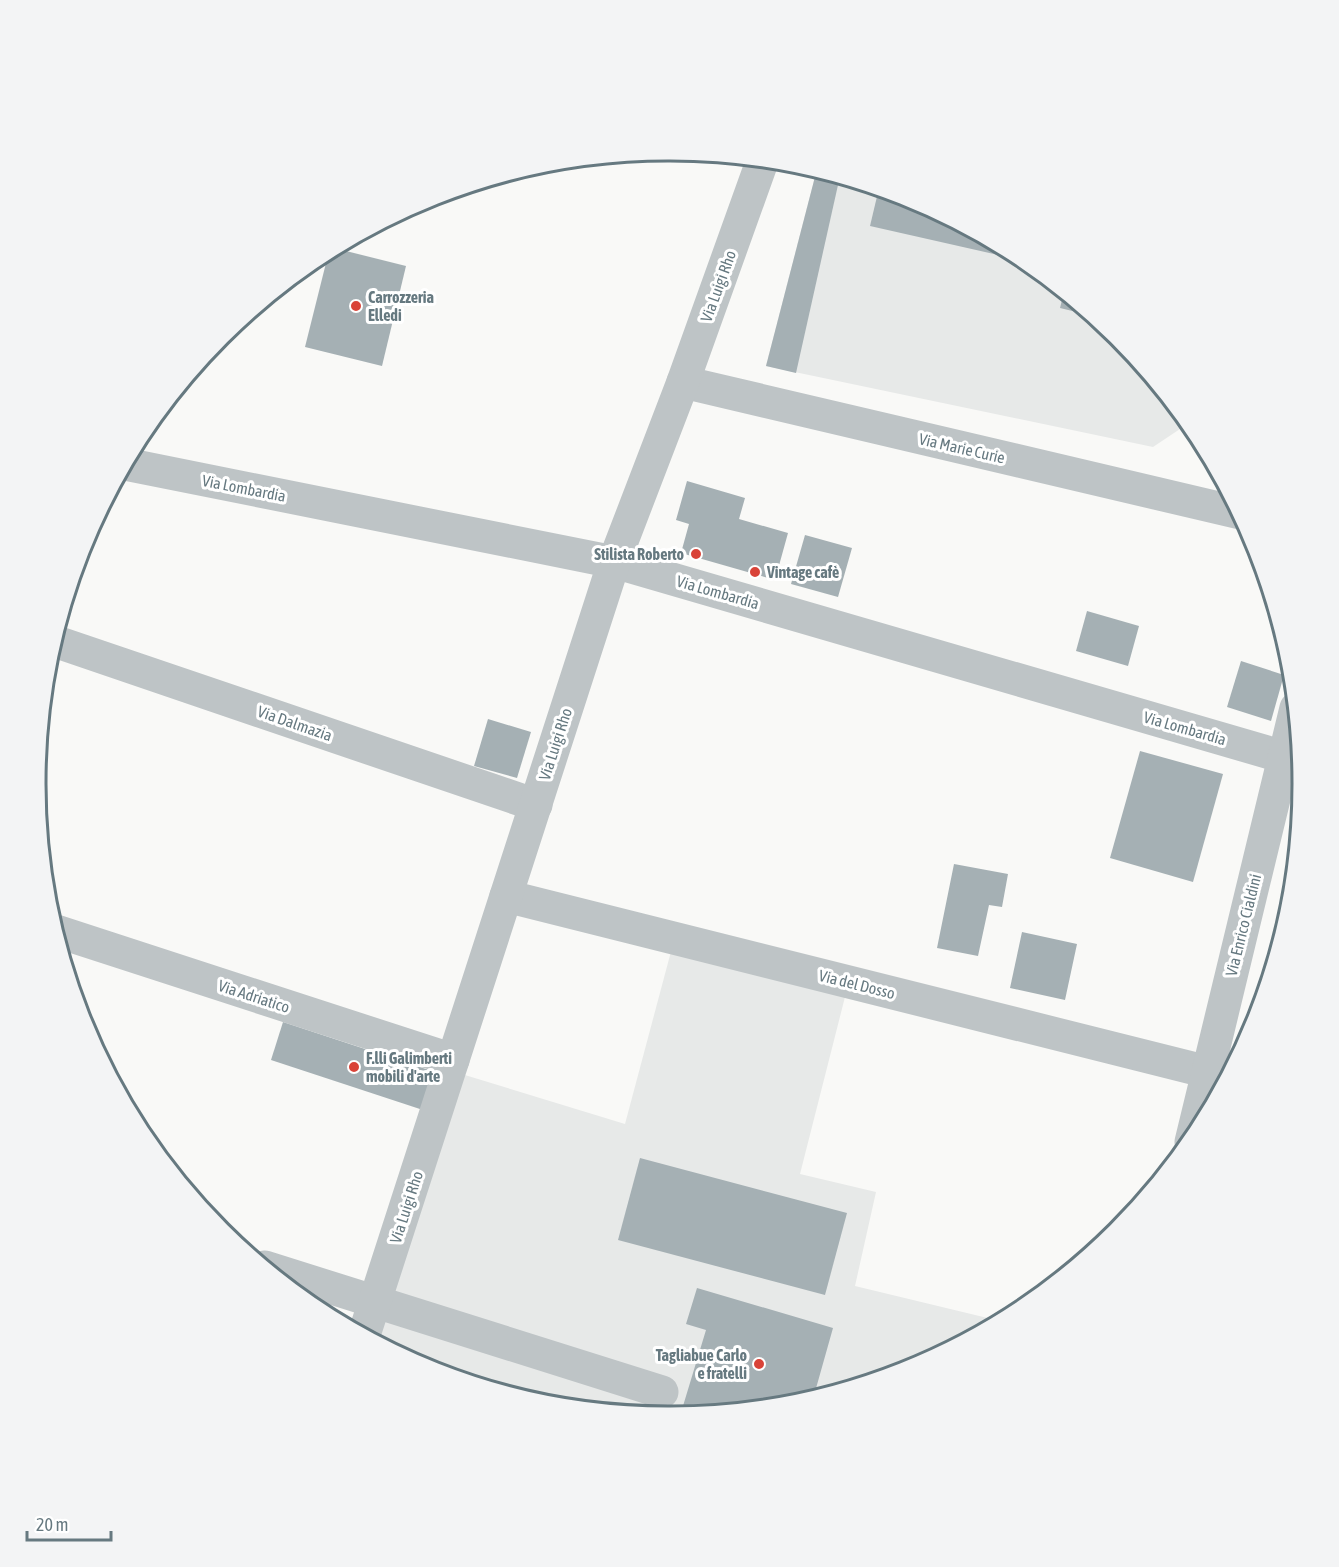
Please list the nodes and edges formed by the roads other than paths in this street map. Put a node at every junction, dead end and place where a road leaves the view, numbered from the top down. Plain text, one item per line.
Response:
1 (760, 167) edge
2 (683, 382) junction
3 (134, 466) edge
4 (1229, 510) edge
5 (614, 562) junction
6 (63, 644) edge
7 (1292, 759) edge
8 (1291, 761) edge
9 (536, 805) junction
10 (506, 896) junction
11 (65, 934) edge
12 (453, 1060) junction
13 (1208, 1072) junction
14 (1198, 1113) edge
15 (286, 1274) edge
16 (375, 1302) junction
17 (367, 1327) edge
18 (662, 1392) dead end

1 - 2 street, Via Luigi Rho
2 - 4 street, Via Marie Curie
2 - 5 street, Via Luigi Rho
3 - 5 street, Via Lombardia
5 - 7 street, Via Lombardia
5 - 9 street, Via Luigi Rho
6 - 9 street, Via Dalmazia
8 - 13 street, Via Enrico Cialdini
9 - 10 street, Via Luigi Rho
10 - 12 street, Via Luigi Rho
10 - 13 street, Via del Dosso
11 - 12 street, Via Adriatico
12 - 16 street, Via Luigi Rho
13 - 14 street, Via Enrico Cialdini
15 - 16 street
16 - 17 street, Via Luigi Rho
16 - 18 street

